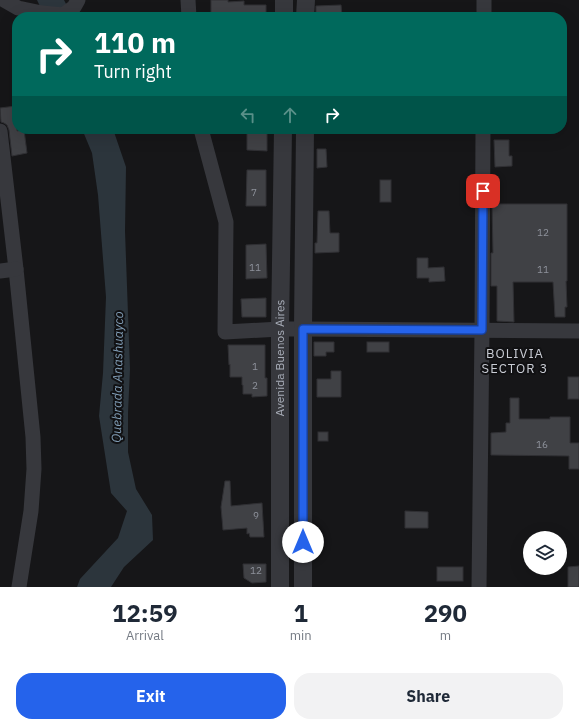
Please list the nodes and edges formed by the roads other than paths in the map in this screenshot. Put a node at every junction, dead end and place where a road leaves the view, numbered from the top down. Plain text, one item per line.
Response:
1 (4, 0) edge
2 (78, 0) edge
3 (188, 0) edge
4 (284, 0) edge
5 (306, 0) edge
6 (484, 0) edge
7 (42, 12) edge
8 (66, 12) edge
9 (189, 12) edge
10 (284, 12) edge
11 (305, 12) edge
12 (484, 12) edge
13 (0, 131) edge
14 (202, 134) edge
15 (283, 134) edge
16 (305, 134) edge
17 (483, 134) edge
18 (16, 269) junction
19 (0, 271) edge
20 (280, 329) junction
21 (303, 329) junction
22 (482, 330) junction
23 (579, 331) edge
24 (19, 587) edge
25 (280, 587) edge
26 (303, 587) edge
27 (479, 587) edge

1 - 7 street
2 - 8 street
3 - 9 street
4 - 10 street
5 - 11 street
6 - 12 street
13 - 18 street
14 - 20 street
15 - 20 street, Avenida Buenos Aires
16 - 21 street, Avenida Buenos Aires
17 - 22 street
18 - 19 street
18 - 24 street
20 - 21 street
20 - 25 street, Avenida Buenos Aires
21 - 22 street
21 - 26 street, Avenida Buenos Aires
22 - 23 street
22 - 27 street

